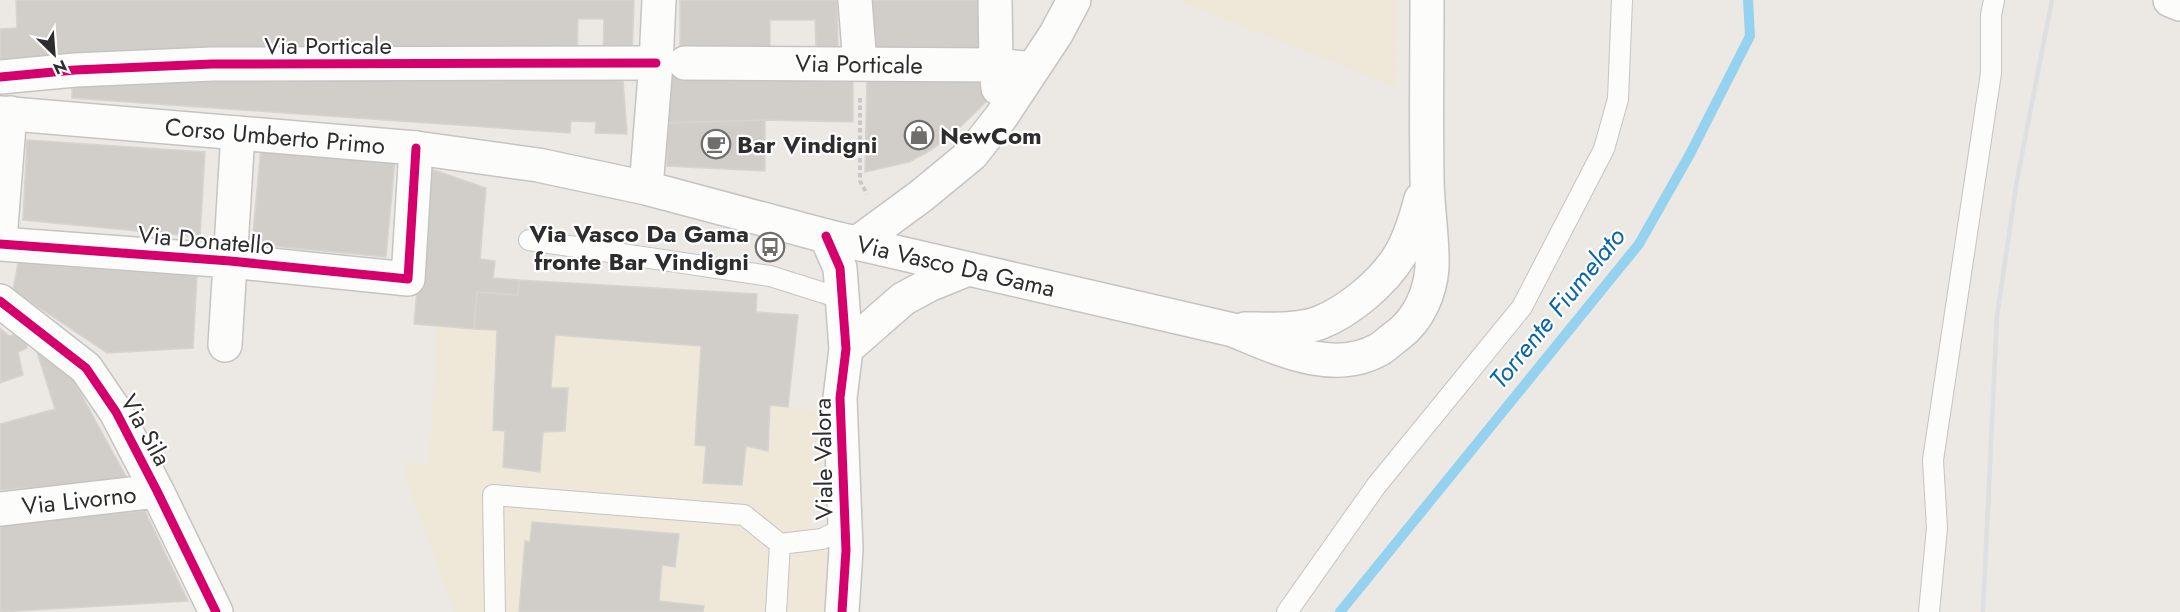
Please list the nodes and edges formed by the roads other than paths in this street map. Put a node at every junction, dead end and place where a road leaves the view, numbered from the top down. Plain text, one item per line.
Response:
1 (659, 0) edge
2 (855, 0) edge
3 (995, 0) edge
4 (1074, 0) edge
5 (1427, 0) edge
6 (1622, 0) edge
7 (1995, 0) edge
8 (2170, 0) edge
9 (2180, 4) edge
10 (671, 63) junction
11 (860, 64) junction
12 (996, 65) junction
13 (1032, 69) junction
14 (0, 77) edge
15 (5, 113) edge
16 (1001, 117) junction
17 (238, 133) junction
18 (416, 148) junction
19 (1427, 180) junction
20 (646, 188) junction
21 (826, 236) junction
22 (529, 240) dead end
23 (0, 242) edge
24 (857, 243) junction
25 (230, 261) junction
26 (968, 269) junction
27 (843, 299) junction
28 (0, 301) edge
29 (1233, 330) junction
30 (225, 345) dead end
31 (846, 350) junction
32 (157, 491) junction
33 (0, 509) edge
34 (844, 528) junction
35 (780, 544) junction
36 (216, 612) edge
37 (495, 612) edge
38 (776, 612) edge
39 (842, 612) edge
40 (1287, 612) edge
41 (1929, 612) edge

1 - 10 street
2 - 11 street
3 - 12 street
4 - 13 street
5 - 19 street
6 - 40 lane
7 - 41 lane
8 - 9 street
10 - 11 street, Via Porticale
10 - 14 street, Via Porticale
10 - 20 street
11 - 12 street, Via Porticale
12 - 13 street, Via Porticale
12 - 16 street
13 - 16 street
15 - 17 street, Corso Umberto Primo
15 - 23 street
16 - 24 street
17 - 18 street, Corso Umberto Primo
17 - 25 street
18 - 20 street, Corso Umberto Primo
18 - 25 street, Via Donatello
19 - 29 street
19 - 29 street
20 - 21 street, Via Vasco Da Gama
21 - 24 street, Via Vasco Da Gama
21 - 27 street, Viale Valora
22 - 27 lane
23 - 25 street, Via Donatello
24 - 26 street, Via Vasco Da Gama
25 - 30 street
26 - 29 street, Via Vasco Da Gama
26 - 31 street
27 - 31 street, Viale Valora
28 - 32 street, Via Sila
31 - 34 street, Viale Valora
32 - 33 street, Via Livorno
32 - 36 street, Via Sila
34 - 35 lane
34 - 39 street, Viale Valora
35 - 37 lane
35 - 38 lane

